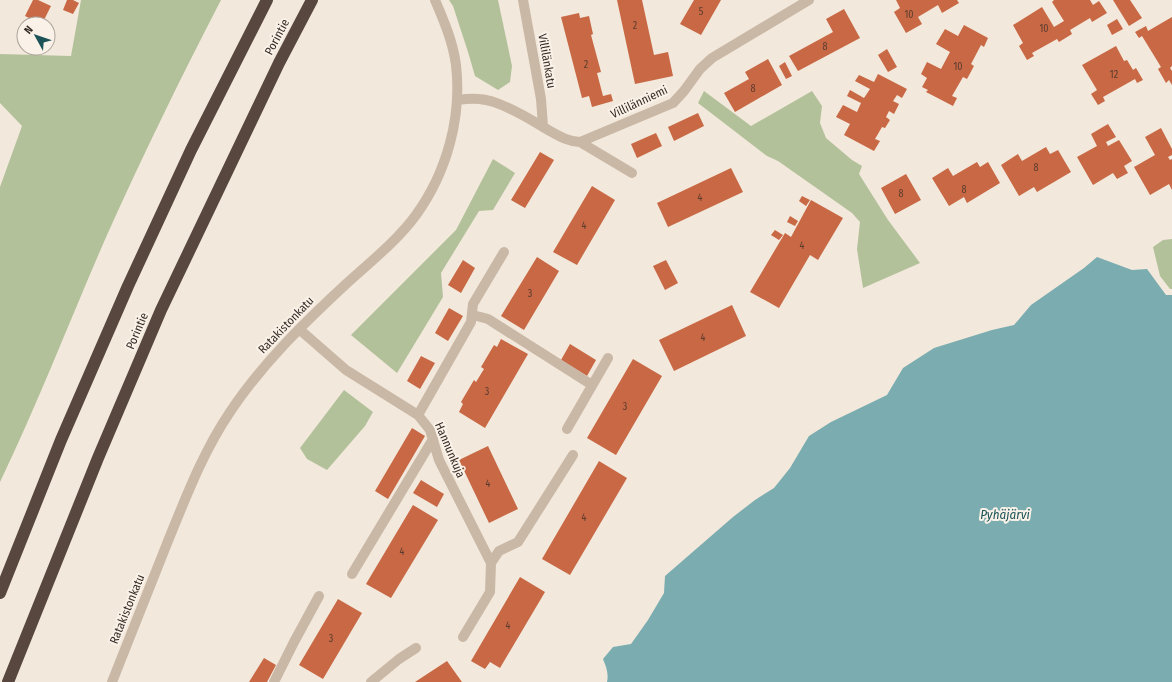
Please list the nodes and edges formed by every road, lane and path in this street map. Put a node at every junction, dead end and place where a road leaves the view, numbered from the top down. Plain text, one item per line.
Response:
1 (267, 0) edge
2 (312, 0) edge
3 (436, 0) edge
4 (523, 0) edge
5 (809, 0) edge
6 (457, 100) junction
7 (543, 126) junction
8 (580, 142) junction
9 (632, 173) dead end
10 (504, 252) dead end
11 (473, 315) junction
12 (299, 329) junction
13 (608, 358) dead end
14 (592, 384) junction
15 (418, 415) junction
16 (567, 429) dead end
17 (433, 439) junction
18 (573, 455) dead end
19 (491, 563) junction
20 (352, 574) dead end
21 (0, 593) edge
22 (320, 596) dead end
23 (463, 637) dead end
24 (416, 648) dead end
25 (8, 682) edge
26 (112, 682) edge
27 (274, 682) edge
28 (371, 682) edge

1 - 21 highway
2 - 25 highway, Porintie
3 - 6 street, Ratakistonkatu
4 - 7 street, Villilänkatu
5 - 8 street, Villilänniemi
6 - 7 street
6 - 12 street, Ratakistonkatu
7 - 8 street
8 - 9 street
10 - 11 street
11 - 14 street
11 - 15 street
12 - 15 street, Hannunkuja
12 - 26 street, Ratakistonkatu
13 - 14 street
14 - 16 street
15 - 17 street, Hannunkuja
17 - 19 street, Hannunkuja
17 - 20 street
18 - 19 street
19 - 23 street
22 - 27 street
24 - 28 street

